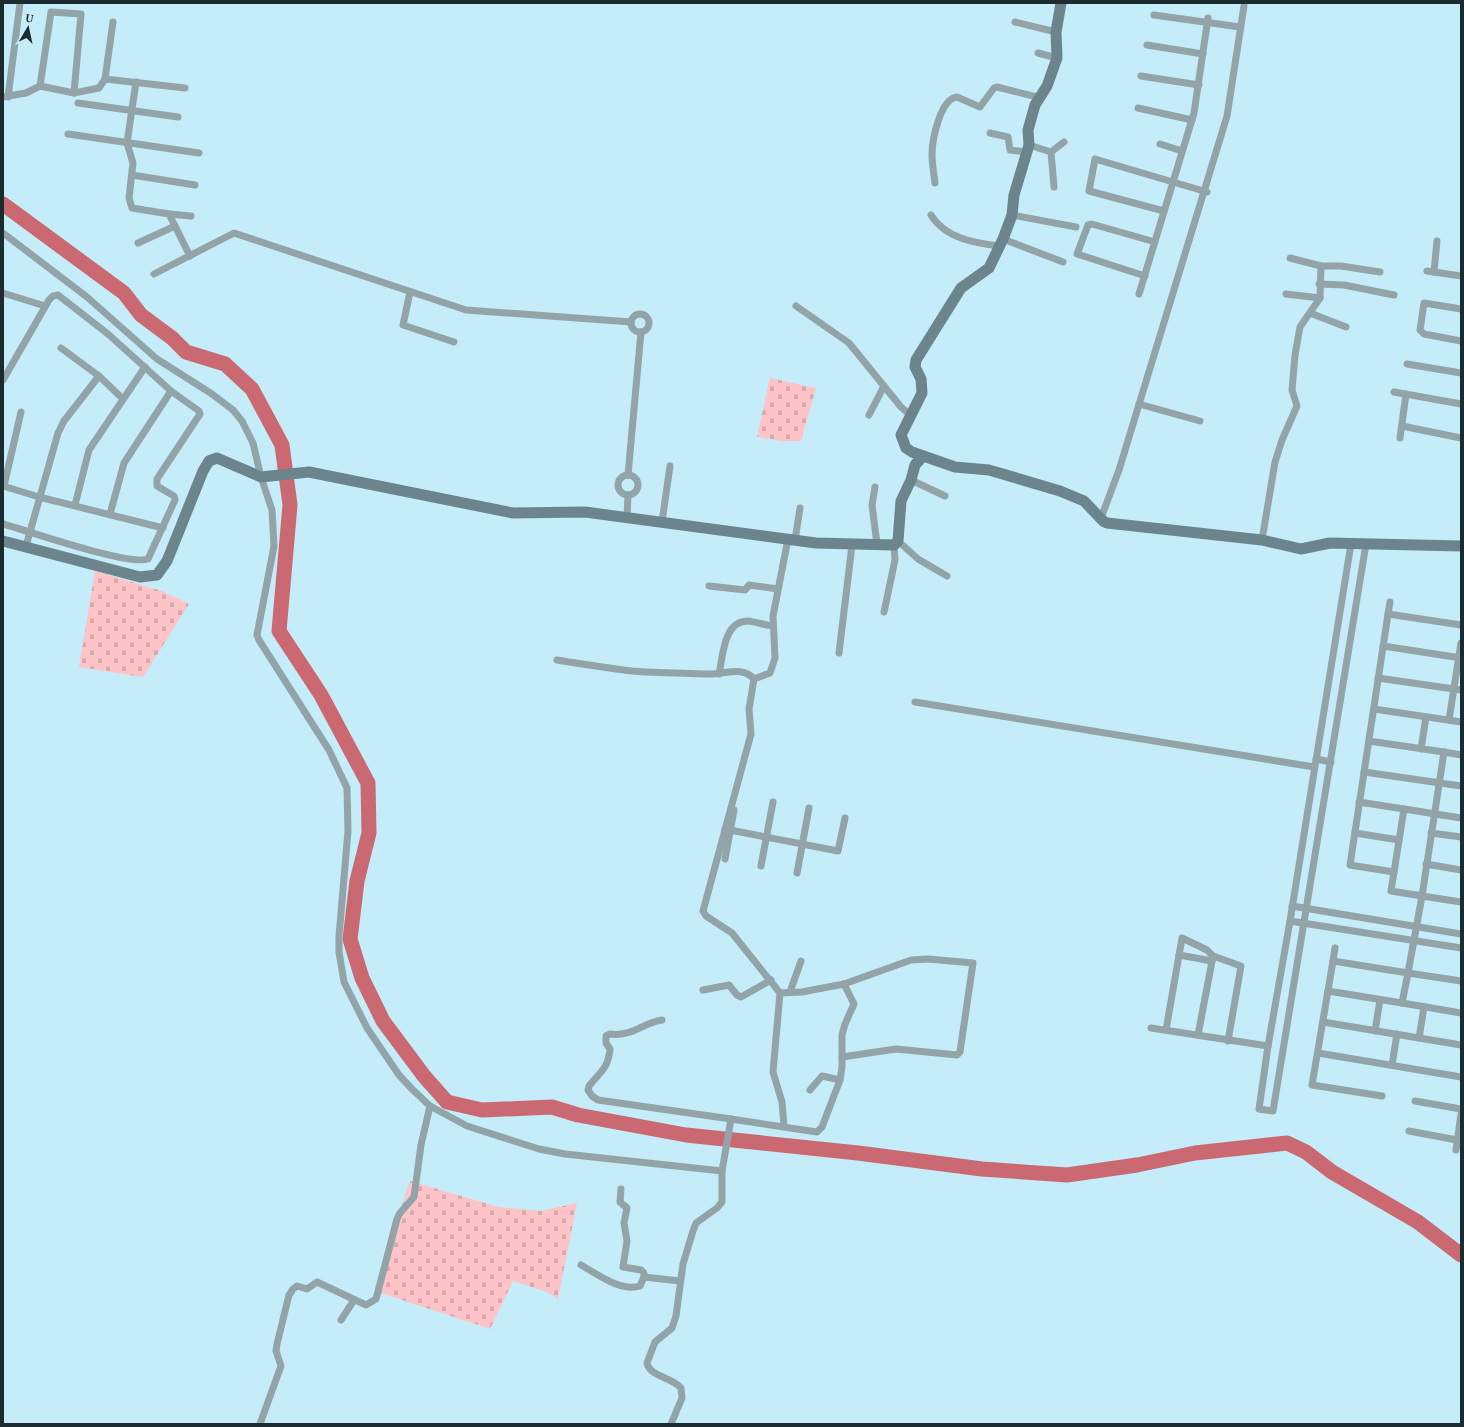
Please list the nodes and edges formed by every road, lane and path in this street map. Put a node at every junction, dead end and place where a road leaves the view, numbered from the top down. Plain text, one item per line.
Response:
1 (20, 3) edge
2 (1060, 3) edge
3 (1244, 6) dead end
4 (1154, 15) dead end
5 (1207, 20) junction
6 (113, 22) dead end
7 (1015, 22) dead end
8 (1240, 27) junction
9 (1056, 32) junction
10 (1146, 45) dead end
11 (1038, 53) dead end
12 (1203, 54) junction
13 (1057, 58) junction
14 (1141, 76) dead end
15 (105, 79) junction
16 (136, 82) junction
17 (1199, 85) junction
18 (40, 86) junction
19 (185, 88) dead end
20 (74, 93) junction
21 (5, 97) edge
22 (1041, 98) junction
23 (78, 102) dead end
24 (1138, 108) dead end
25 (132, 110) junction
26 (178, 117) dead end
27 (1192, 120) junction
28 (990, 133) dead end
29 (68, 134) dead end
30 (1064, 142) dead end
31 (127, 143) junction
32 (1160, 144) dead end
33 (1028, 148) junction
34 (1182, 151) junction
35 (1051, 152) junction
36 (199, 153) dead end
37 (132, 175) junction
38 (1172, 181) junction
39 (935, 183) dead end
40 (195, 185) dead end
41 (1054, 187) dead end
42 (1206, 192) junction
43 (1164, 211) junction
44 (169, 214) junction
45 (931, 215) dead end
46 (1012, 215) junction
47 (192, 216) dead end
48 (175, 226) junction
49 (1076, 227) dead end
50 (3, 234) edge
51 (1001, 242) junction
52 (1155, 242) junction
53 (1437, 242) dead end
54 (138, 243) dead end
55 (190, 256) junction
56 (1290, 258) dead end
57 (1063, 262) dead end
58 (1321, 266) junction
59 (1380, 272) dead end
60 (154, 274) dead end
61 (1145, 276) junction
62 (1461, 276) edge
63 (1319, 284) junction
64 (410, 292) junction
65 (3, 293) edge
66 (1139, 294) dead end
67 (1286, 294) dead end
68 (1394, 296) dead end
69 (1320, 298) junction
70 (45, 306) junction
71 (796, 306) dead end
72 (1461, 309) edge
73 (1310, 312) junction
74 (631, 322) junction
75 (1346, 327) dead end
76 (641, 332) junction
77 (1461, 341) edge
78 (454, 342) dead end
79 (61, 348) dead end
80 (1406, 364) dead end
81 (145, 367) junction
82 (1461, 373) edge
83 (99, 376) junction
84 (3, 380) edge
85 (884, 386) junction
86 (171, 391) junction
87 (1394, 392) dead end
88 (1406, 394) junction
89 (123, 399) junction
90 (1139, 404) junction
91 (1461, 404) edge
92 (21, 412) dead end
93 (910, 415) junction
94 (869, 416) dead end
95 (1200, 421) dead end
96 (1402, 426) junction
97 (1400, 438) dead end
98 (1461, 438) edge
99 (922, 456) junction
100 (670, 466) dead end
101 (628, 475) junction
102 (263, 477) junction
103 (911, 480) junction
104 (3, 486) edge
105 (875, 487) dead end
106 (628, 495) junction
107 (945, 496) dead end
108 (39, 497) junction
109 (75, 505) junction
110 (800, 508) dead end
111 (110, 514) junction
112 (627, 518) junction
113 (1101, 518) junction
114 (662, 522) junction
115 (3, 524) edge
116 (163, 528) junction
117 (29, 531) junction
118 (791, 540) junction
119 (1262, 540) junction
120 (3, 541) edge
121 (896, 543) junction
122 (877, 544) junction
123 (1351, 544) junction
124 (1366, 544) junction
125 (852, 545) junction
126 (26, 546) junction
127 (1461, 546) edge
128 (947, 576) dead end
129 (709, 586) dead end
130 (778, 589) junction
131 (1390, 602) dead end
132 (884, 612) dead end
133 (1388, 614) junction
134 (1461, 625) edge
135 (773, 626) junction
136 (1461, 643) edge
137 (1383, 646) junction
138 (839, 653) dead end
139 (1460, 658) edge
140 (557, 660) dead end
141 (719, 674) junction
142 (1378, 678) junction
143 (754, 679) junction
144 (1457, 690) edge
145 (915, 702) dead end
146 (1374, 709) junction
147 (1426, 717) junction
148 (1449, 720) junction
149 (1461, 722) edge
150 (1369, 741) junction
151 (1421, 749) junction
152 (1444, 752) junction
153 (1461, 755) edge
154 (1316, 759) junction
155 (1331, 762) junction
156 (1314, 767) junction
157 (1364, 772) junction
158 (1439, 783) junction
159 (1461, 786) edge
160 (738, 792) dead end
161 (773, 802) dead end
162 (1359, 802) junction
163 (810, 808) dead end
164 (1404, 809) junction
165 (1434, 814) junction
166 (845, 818) dead end
167 (1461, 818) edge
168 (728, 830) junction
169 (1354, 833) junction
170 (1431, 833) junction
171 (766, 837) junction
172 (1461, 838) edge
173 (1399, 840) junction
174 (803, 844) junction
175 (725, 859) dead end
176 (1426, 864) junction
177 (761, 866) dead end
178 (1461, 870) edge
179 (1394, 872) junction
180 (797, 873) dead end
181 (1422, 896) junction
182 (1461, 902) edge
183 (1292, 906) junction
184 (1307, 908) junction
185 (1290, 921) junction
186 (1305, 923) junction
187 (1417, 927) junction
188 (1461, 934) edge
189 (1413, 940) junction
190 (1335, 948) dead end
191 (1461, 948) edge
192 (1179, 955) junction
193 (1212, 959) junction
194 (801, 961) dead end
195 (1333, 961) junction
196 (1408, 973) junction
197 (771, 980) junction
198 (1461, 981) edge
199 (844, 984) junction
200 (703, 990) dead end
201 (1328, 991) junction
202 (790, 992) junction
203 (780, 993) junction
204 (1380, 1000) junction
205 (1402, 1004) junction
206 (1424, 1007) junction
207 (1461, 1013) edge
208 (662, 1020) dead end
209 (1323, 1022) junction
210 (1151, 1028) dead end
211 (1166, 1030) junction
212 (1375, 1031) junction
213 (1397, 1034) junction
214 (1198, 1035) junction
215 (1419, 1038) junction
216 (1228, 1041) junction
217 (1461, 1045) edge
218 (1268, 1046) junction
219 (1318, 1053) junction
220 (842, 1057) junction
221 (1392, 1065) junction
222 (1461, 1077) edge
223 (840, 1080) junction
224 (810, 1090) dead end
225 (1382, 1096) dead end
226 (1414, 1101) dead end
227 (430, 1106) junction
228 (1461, 1109) edge
229 (1461, 1114) edge
230 (731, 1119) junction
231 (784, 1126) junction
232 (1408, 1131) dead end
233 (1457, 1140) junction
234 (1456, 1150) dead end
235 (722, 1171) junction
236 (621, 1189) dead end
237 (581, 1265) dead end
238 (644, 1278) junction
239 (680, 1281) junction
240 (354, 1300) junction
241 (341, 1320) dead end
242 (260, 1424) edge
243 (671, 1424) edge

1 - 21 street
2 - 9 street
3 - 8 street
4 - 5 street
5 - 8 street
5 - 12 street
6 - 15 street
7 - 9 street
8 - 42 street
9 - 13 street
10 - 12 street
11 - 13 street
12 - 17 street
13 - 22 street
14 - 17 street
15 - 16 street
15 - 20 street
16 - 19 street
16 - 25 street
17 - 27 street
18 - 20 street
18 - 20 street
18 - 21 street
22 - 33 street
22 - 39 street
23 - 25 street
24 - 27 street
25 - 26 street
25 - 31 street
27 - 34 street
28 - 33 street
29 - 31 street
30 - 35 street
31 - 36 street
31 - 37 street
32 - 34 street
33 - 35 street
33 - 46 street
34 - 38 street
35 - 41 street
37 - 40 street
37 - 44 street
38 - 42 street
38 - 43 street
38 - 43 street
42 - 90 street
43 - 52 street
44 - 47 street
44 - 48 street
45 - 51 street
46 - 49 street
46 - 51 street
48 - 54 street
48 - 55 street
50 - 102 street
51 - 57 street
51 - 93 street
52 - 61 street
52 - 61 street
53 - 62 street
55 - 60 street
55 - 64 street
56 - 58 street
58 - 59 street
58 - 63 street
61 - 66 street
63 - 68 street
63 - 69 street
64 - 74 street
64 - 78 street
65 - 70 street
67 - 69 street
69 - 73 street
70 - 81 street
70 - 84 street
71 - 85 street
72 - 77 street
73 - 75 street
73 - 119 street
74 - 76 street
74 - 76 street
76 - 101 street
79 - 83 street
80 - 82 street
81 - 86 street
81 - 89 street
83 - 89 street
83 - 108 street
85 - 93 street
85 - 94 street
86 - 111 street
86 - 116 street
87 - 88 street
88 - 91 street
88 - 96 street
89 - 109 street
90 - 95 street
90 - 113 street
92 - 104 street
93 - 99 street
96 - 97 street
96 - 98 street
99 - 103 street
99 - 113 street
100 - 114 street
101 - 106 street
101 - 106 street
102 - 112 street
102 - 126 street
102 - 227 street
103 - 107 street
103 - 121 street
104 - 108 street
105 - 122 street
106 - 112 street
108 - 109 street
108 - 117 street
109 - 111 street
110 - 118 street
111 - 116 street
112 - 114 street
113 - 119 street
114 - 118 street
115 - 117 street
116 - 117 street
117 - 126 street
118 - 125 street
118 - 130 street
119 - 123 street
120 - 126 street
121 - 122 street
121 - 128 street
121 - 132 street
122 - 125 street
123 - 124 street
123 - 154 street
124 - 127 street
124 - 155 street
125 - 138 street
129 - 130 street
130 - 135 street
131 - 133 street
133 - 134 street
133 - 137 street
135 - 141 street
135 - 143 street
136 - 139 street
137 - 139 street
137 - 142 street
139 - 144 street
140 - 141 street
141 - 143 street
142 - 144 street
142 - 146 street
143 - 168 street
144 - 148 street
145 - 156 street
146 - 147 street
146 - 150 street
147 - 148 street
147 - 151 street
148 - 149 street
150 - 151 street
150 - 157 street
151 - 152 street
152 - 153 street
152 - 158 street
154 - 155 street
154 - 156 street
155 - 184 street
156 - 183 street
157 - 158 street
157 - 162 street
158 - 159 street
158 - 165 street
160 - 168 street
161 - 171 street
162 - 164 street
162 - 169 street
163 - 174 street
164 - 165 street
164 - 173 street
165 - 167 street
165 - 170 street
166 - 174 street
168 - 171 street
168 - 175 street
168 - 197 street
169 - 173 street
169 - 179 street
170 - 172 street
170 - 176 street
171 - 174 street
171 - 177 street
173 - 179 street
174 - 180 street
176 - 178 street
176 - 181 street
179 - 181 street
181 - 182 street
181 - 187 street
183 - 184 street
183 - 185 street
184 - 186 street
184 - 187 street
185 - 186 street
185 - 218 street
186 - 189 street
186 - 218 street
187 - 188 street
187 - 189 street
189 - 191 street
189 - 196 street
190 - 195 street
192 - 193 street
192 - 193 street
192 - 211 street
193 - 214 street
193 - 216 street
194 - 202 street
195 - 196 street
195 - 201 street
196 - 198 street
196 - 205 street
197 - 200 street
197 - 203 street
199 - 202 street
199 - 220 street
199 - 220 street
201 - 204 street
201 - 209 street
202 - 203 street
203 - 231 street
204 - 205 street
204 - 212 street
205 - 206 street
206 - 207 street
206 - 215 street
208 - 230 street
209 - 212 street
209 - 219 street
210 - 211 street
211 - 214 street
212 - 213 street
213 - 215 street
213 - 221 street
214 - 216 street
215 - 217 street
216 - 218 street
219 - 221 street
219 - 225 street
220 - 223 street
221 - 222 street
223 - 224 street
223 - 231 street
226 - 228 street
227 - 235 street
227 - 240 street
229 - 233 street
230 - 231 street
230 - 235 street
232 - 233 street
233 - 234 street
235 - 239 street
236 - 238 street
237 - 238 street
238 - 239 street
239 - 243 street
240 - 241 street
240 - 242 street

